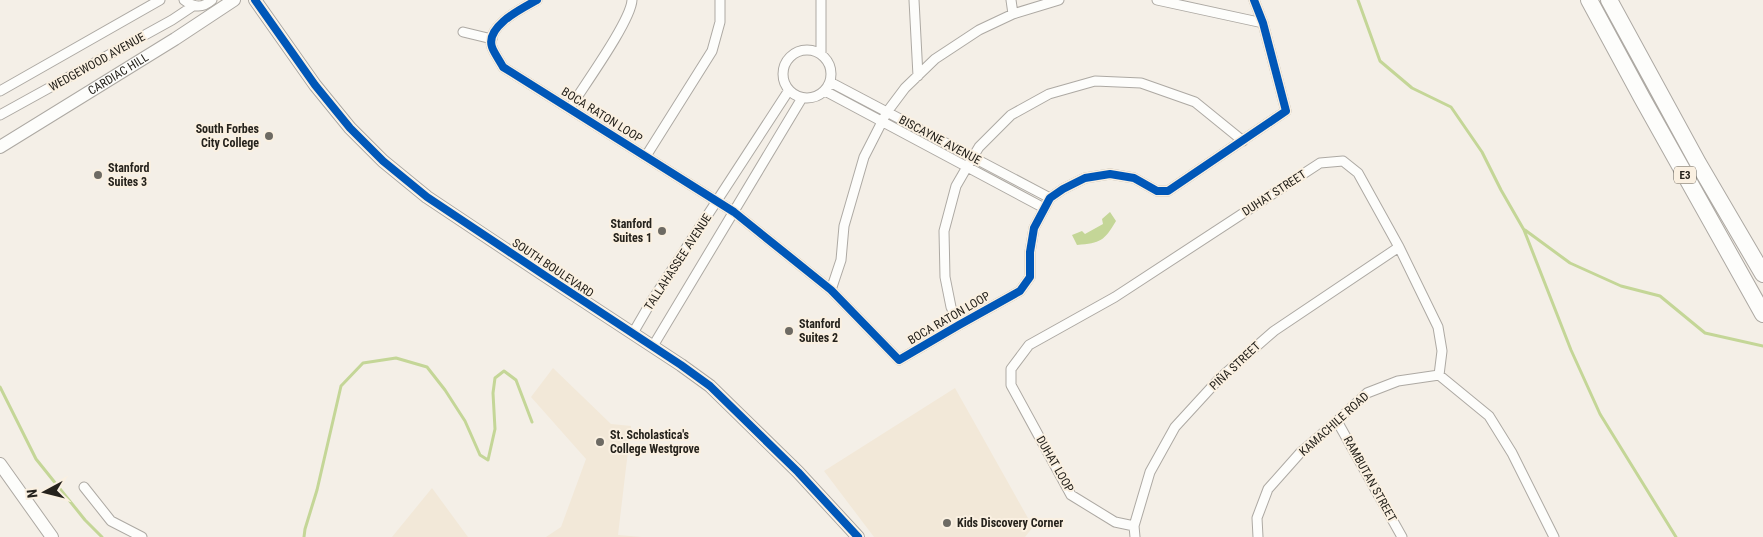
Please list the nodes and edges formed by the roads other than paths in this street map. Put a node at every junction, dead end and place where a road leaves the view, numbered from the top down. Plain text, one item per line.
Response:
1 (160, 0) edge
2 (184, 0) edge
3 (212, 0) edge
4 (234, 0) edge
5 (255, 0) edge
6 (538, 0) edge
7 (632, 0) edge
8 (720, 0) edge
9 (821, 0) edge
10 (914, 0) edge
11 (1011, 0) edge
12 (1059, 0) edge
13 (1157, 0) edge
14 (1254, 0) edge
15 (1589, 0) edge
16 (1610, 0) edge
17 (1616, 0) edge
18 (193, 6) junction
19 (1013, 14) junction
20 (1263, 23) junction
21 (1625, 29) junction
22 (463, 32) dead end
23 (492, 39) junction
24 (821, 54) junction
25 (918, 76) junction
26 (830, 82) junction
27 (789, 90) junction
28 (0, 91) edge
29 (824, 91) junction
30 (802, 98) junction
31 (570, 108) junction
32 (887, 112) junction
33 (0, 115) edge
34 (882, 122) junction
35 (1243, 141) junction
36 (0, 146) edge
37 (646, 156) junction
38 (973, 158) junction
39 (967, 167) junction
40 (1050, 198) junction
41 (718, 201) junction
42 (1044, 208) junction
43 (734, 212) junction
44 (1399, 247) junction
45 (1763, 274) edge
46 (831, 290) junction
47 (1763, 314) edge
48 (960, 324) junction
49 (633, 333) junction
50 (653, 346) junction
51 (1011, 369) joint
52 (1439, 375) junction
53 (1337, 421) junction
54 (0, 464) edge
55 (84, 487) dead end
56 (1134, 526) junction
57 (52, 537) edge
58 (142, 537) edge
59 (858, 537) edge
60 (1135, 537) edge
61 (1258, 537) edge
62 (1402, 537) edge
63 (1554, 537) edge

1 - 28 street, WEDGEWOOD AVENUE
2 - 18 street
3 - 18 street, WEDGEWOOD AVENUE
4 - 36 street, CARDIAC HILL
5 - 49 street, SOUTH BOULEVARD
6 - 23 street
7 - 31 street
8 - 37 street
9 - 24 street
10 - 25 street
11 - 19 street
12 - 19 street
13 - 20 street
14 - 20 street, BOCA RATON LOOP
15 - 47 highway, E3
16 - 21 highway, E3
17 - 21 highway
18 - 33 street, WEDGEWOOD AVENUE
19 - 25 street
20 - 35 street, BOCA RATON LOOP
21 - 45 highway, E3
22 - 23 street
23 - 31 street, BOCA RATON LOOP
24 - 26 street
24 - 27 street
25 - 32 street
26 - 29 street
26 - 32 street, BISCAYNE AVENUE
27 - 30 street
27 - 41 street, TALLAHASSEE AVENUE
29 - 30 street
29 - 34 street, BISCAYNE AVENUE
30 - 43 street, TALLAHASSEE AVENUE
31 - 37 street, BOCA RATON LOOP
32 - 34 street
32 - 38 street, BISCAYNE AVENUE
34 - 39 street, BISCAYNE AVENUE
34 - 46 street
35 - 38 street
35 - 40 street, BOCA RATON LOOP
37 - 41 street, BOCA RATON LOOP
38 - 39 street
38 - 40 street, BISCAYNE AVENUE
39 - 42 street, BISCAYNE AVENUE
39 - 48 street
40 - 42 street, BOCA RATON LOOP
41 - 43 street, BOCA RATON LOOP
41 - 49 street, TALLAHASSEE AVENUE
42 - 48 street, BOCA RATON LOOP
43 - 46 street, BOCA RATON LOOP
43 - 50 street, TALLAHASSEE AVENUE
44 - 51 street, DUHAT STREET
44 - 52 street, DUHAT STREET
44 - 56 street, PIÑA STREET
46 - 48 street, BOCA RATON LOOP
49 - 50 street, SOUTH BOULEVARD
50 - 59 street, SOUTH BOULEVARD
51 - 56 street, DUHAT LOOP
52 - 53 street, KAMACHILE ROAD
52 - 63 street
53 - 61 street, KAMACHILE ROAD
53 - 62 street, RAMBUTAN STREET
54 - 57 street
55 - 58 street
56 - 60 street, PIÑA STREET

